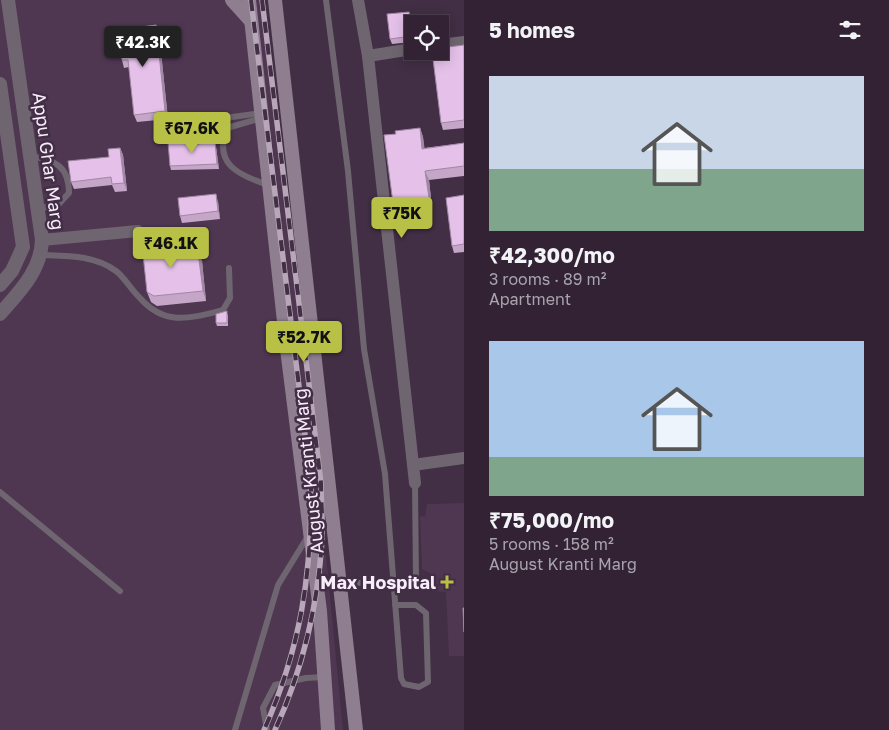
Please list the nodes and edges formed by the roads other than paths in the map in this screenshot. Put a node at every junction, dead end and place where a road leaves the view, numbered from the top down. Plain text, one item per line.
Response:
1 (8, 0) edge
2 (232, 0) edge
3 (249, 0) edge
4 (275, 0) edge
5 (326, 0) edge
6 (358, 0) edge
7 (251, 21) junction
8 (464, 42) edge
9 (449, 44) edge
10 (404, 51) edge
11 (368, 56) junction
12 (0, 84) edge
13 (262, 116) junction
14 (174, 125) dead end
15 (29, 156) junction
16 (269, 185) junction
17 (37, 210) junction
18 (138, 231) dead end
19 (42, 240) junction
20 (23, 248) junction
21 (41, 255) junction
22 (229, 268) dead end
23 (0, 285) edge
24 (0, 314) edge
25 (464, 458) edge
26 (413, 465) junction
27 (415, 483) joint
28 (0, 492) edge
29 (310, 533) junction
30 (394, 581) junction
31 (416, 582) junction
32 (429, 582) dead end
33 (339, 583) junction
34 (120, 591) dead end
35 (395, 605) junction
36 (324, 677) junction
37 (234, 730) edge
38 (267, 730) edge
39 (328, 730) edge
40 (356, 730) edge

1 - 15 street, Appu Ghar Marg
2 - 7 main road
3 - 7 main road, August Kranti Marg
4 - 33 main road, August Kranti Marg
5 - 30 lane
6 - 11 street
7 - 13 main road, August Kranti Marg
8 - 9 street
10 - 11 street
11 - 26 street
12 - 20 street
13 - 14 lane
13 - 16 main road, August Kranti Marg
13 - 16 lane
15 - 17 street, Appu Ghar Marg
15 - 17 lane
16 - 29 main road, August Kranti Marg
17 - 19 street, Appu Ghar Marg
18 - 19 street
19 - 21 street, Appu Ghar Marg
20 - 21 street
20 - 23 street
21 - 22 lane
21 - 24 street, Appu Ghar Marg
25 - 26 street
26 - 27 street
27 - 31 lane
28 - 34 lane
29 - 36 main road, August Kranti Marg
29 - 37 lane
30 - 31 lane
30 - 33 lane
30 - 35 lane
31 - 32 lane
33 - 40 main road, August Kranti Marg
35 - 35 lane
36 - 38 lane
36 - 39 main road, August Kranti Marg

